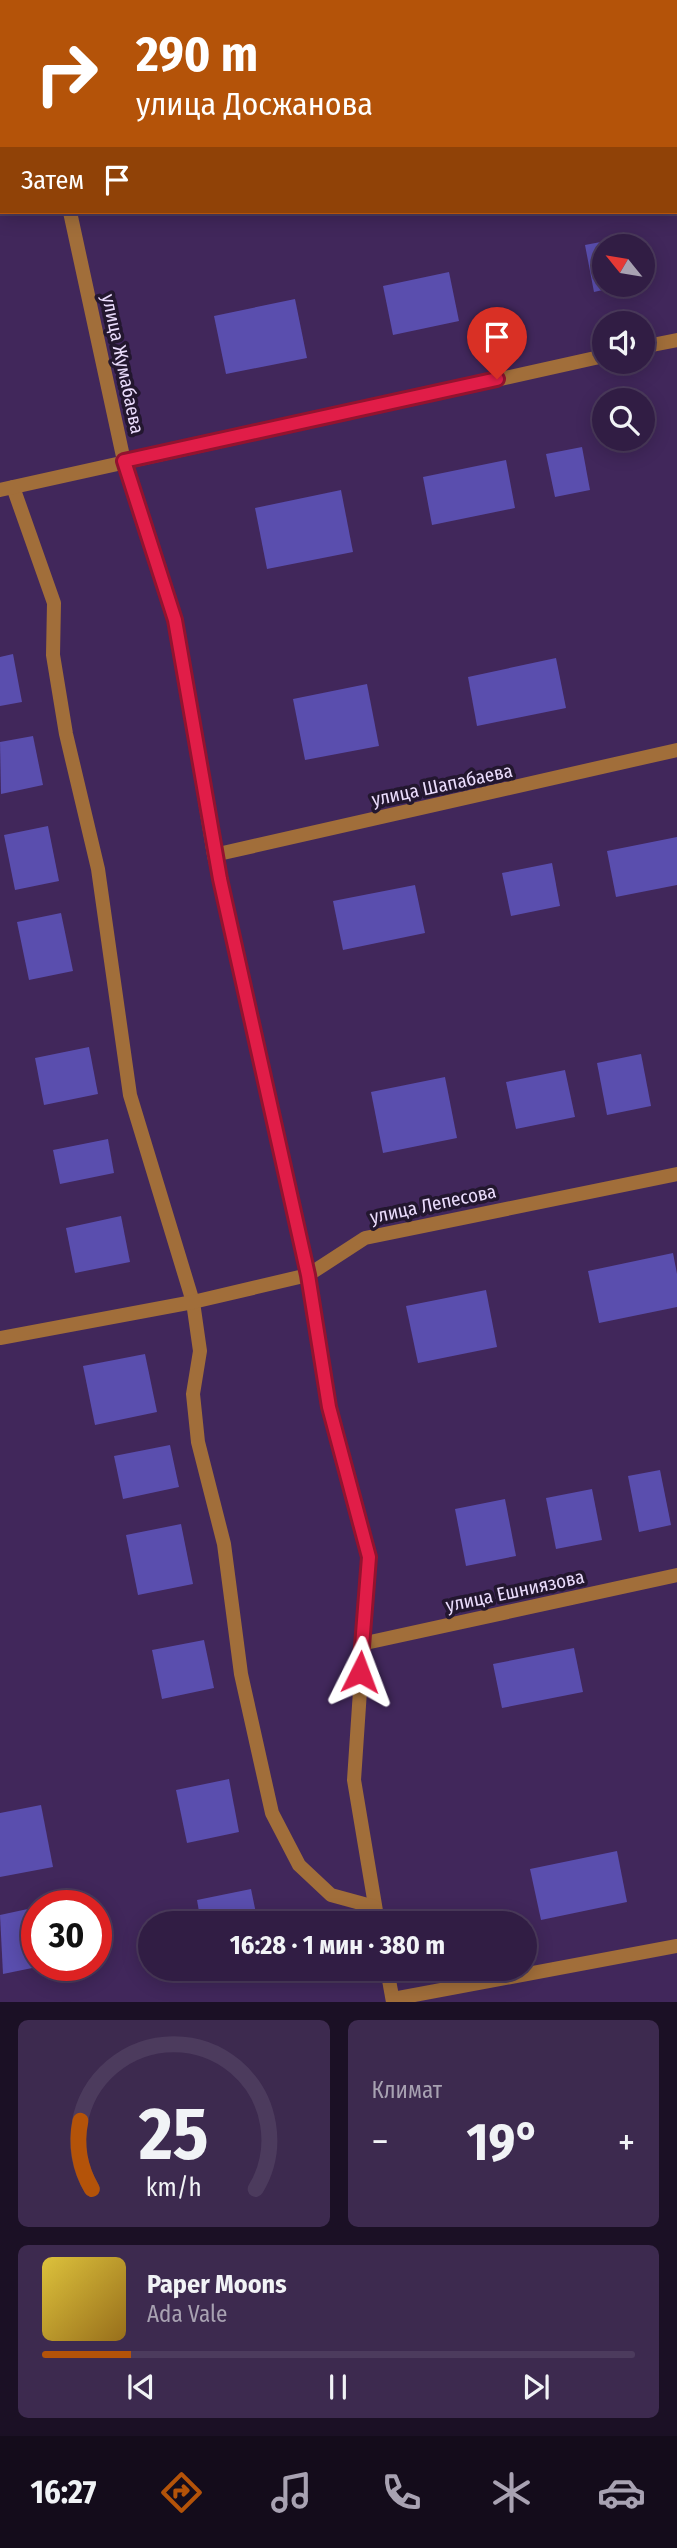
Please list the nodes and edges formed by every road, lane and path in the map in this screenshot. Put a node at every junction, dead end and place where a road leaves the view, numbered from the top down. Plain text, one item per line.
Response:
1 (70, 214) edge
2 (677, 340) edge
3 (655, 344) edge
4 (592, 359) edge
5 (124, 461) junction
6 (6, 488) edge
7 (677, 750) edge
8 (215, 855) junction
9 (677, 1174) edge
10 (308, 1275) junction
11 (193, 1302) junction
12 (0, 1338) edge
13 (677, 1575) edge
14 (361, 1644) junction
15 (374, 1908) junction
16 (375, 1911) edge
17 (677, 1946) edge
18 (389, 1981) edge
19 (393, 2000) edge

1 - 5 street, улица Жумабаева
2 - 3 street
4 - 5 street
5 - 6 street
5 - 8 street, улица Жумабаева
6 - 11 street
7 - 8 street, улица Шапабаева
8 - 10 street, улица Жумабаева
9 - 10 street, улица Лепесова
10 - 11 street, улица Лепесова
10 - 14 street, улица Жумабаева
11 - 12 street, улица Лепесова
11 - 15 street
13 - 14 street, улица Ешниязова
14 - 15 street, улица Жумабаева
15 - 16 street, улица Жумабаева
17 - 19 street
18 - 19 street

